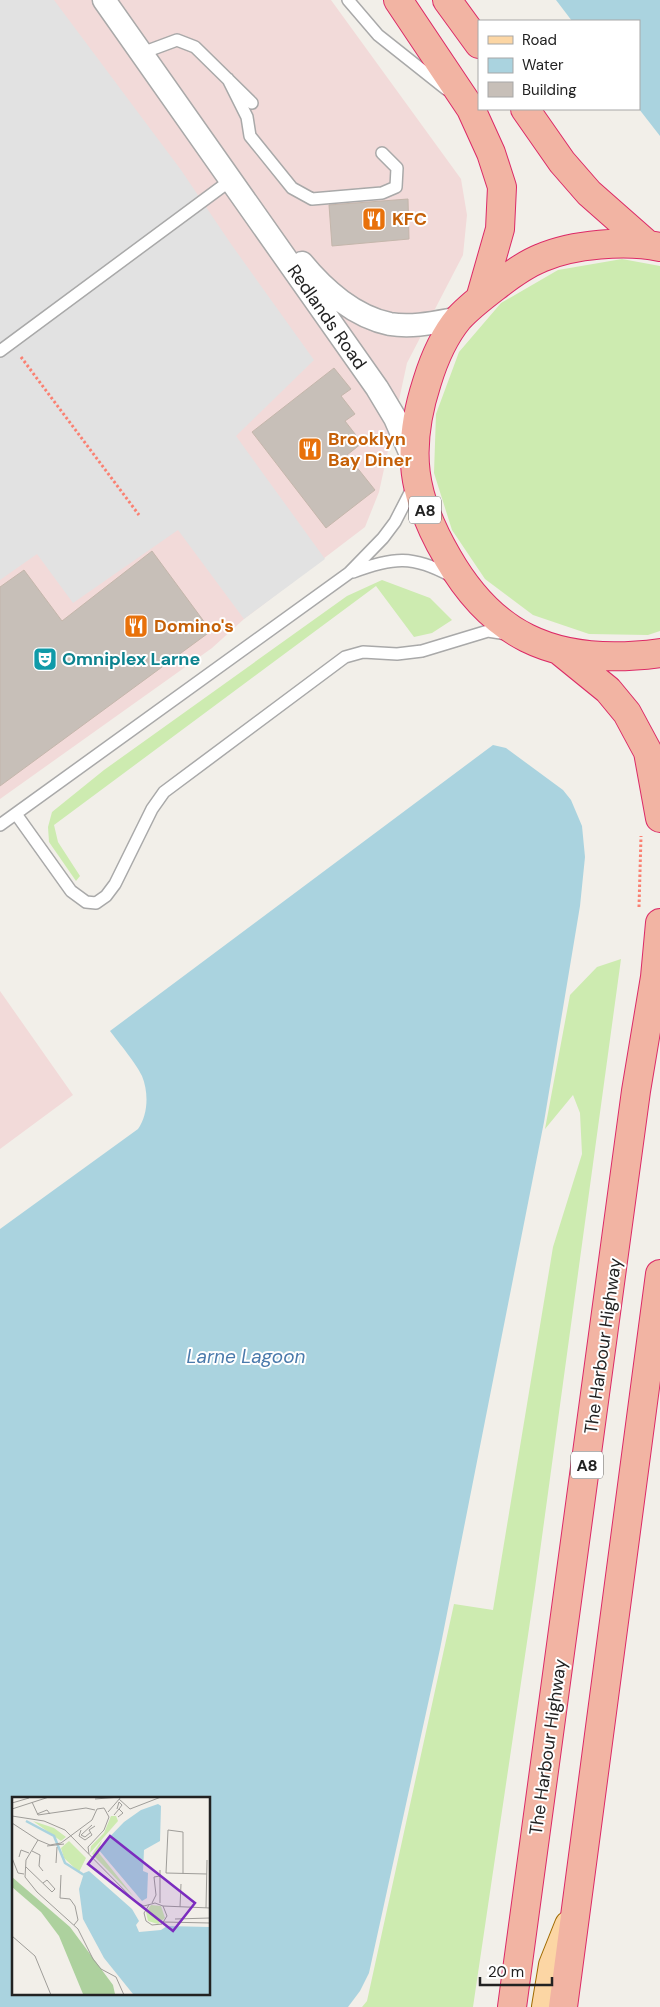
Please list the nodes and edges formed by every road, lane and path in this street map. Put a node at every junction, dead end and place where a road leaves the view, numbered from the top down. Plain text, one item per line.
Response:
1 (104, 0) edge
2 (348, 0) edge
3 (398, 0) edge
4 (447, 0) edge
5 (478, 43) edge
6 (142, 53) junction
7 (228, 79) junction
8 (252, 103) dead end
9 (471, 109) junction
10 (526, 110) edge
11 (382, 153) dead end
12 (232, 180) junction
13 (654, 246) edge
14 (480, 299) junction
15 (460, 318) junction
16 (11, 343) junction
17 (0, 351) edge
18 (415, 469) junction
19 (139, 515) dead end
20 (349, 573) junction
21 (462, 581) junction
22 (526, 638) junction
23 (560, 651) junction
24 (660, 653) edge
25 (16, 814) junction
26 (651, 823) edge
27 (0, 825) edge
28 (649, 919) edge
29 (660, 1274) edge
30 (576, 1905) junction
31 (512, 2007) edge
32 (546, 2007) edge
33 (563, 2007) edge

1 - 6 street, Redlands Road
2 - 9 lane
3 - 9 highway
4 - 5 highway
6 - 7 lane
6 - 12 street, Redlands Road
7 - 8 lane
7 - 11 lane
9 - 14 highway
10 - 13 highway, A8
12 - 15 street, Redlands Road
12 - 16 lane
12 - 18 street, Redlands Road
13 - 14 highway, A8
14 - 15 highway, A8
15 - 18 highway, A8
16 - 17 lane
16 - 19 path
18 - 20 lane
18 - 21 highway, A8
20 - 21 lane
20 - 25 lane
21 - 22 highway, A8
22 - 23 highway, A8
22 - 25 lane
23 - 24 highway, A8
23 - 26 highway, A8
25 - 27 lane
26 - 28 path
28 - 31 highway, The Harbour Highway / A8
29 - 30 highway
30 - 32 main road
30 - 33 highway

